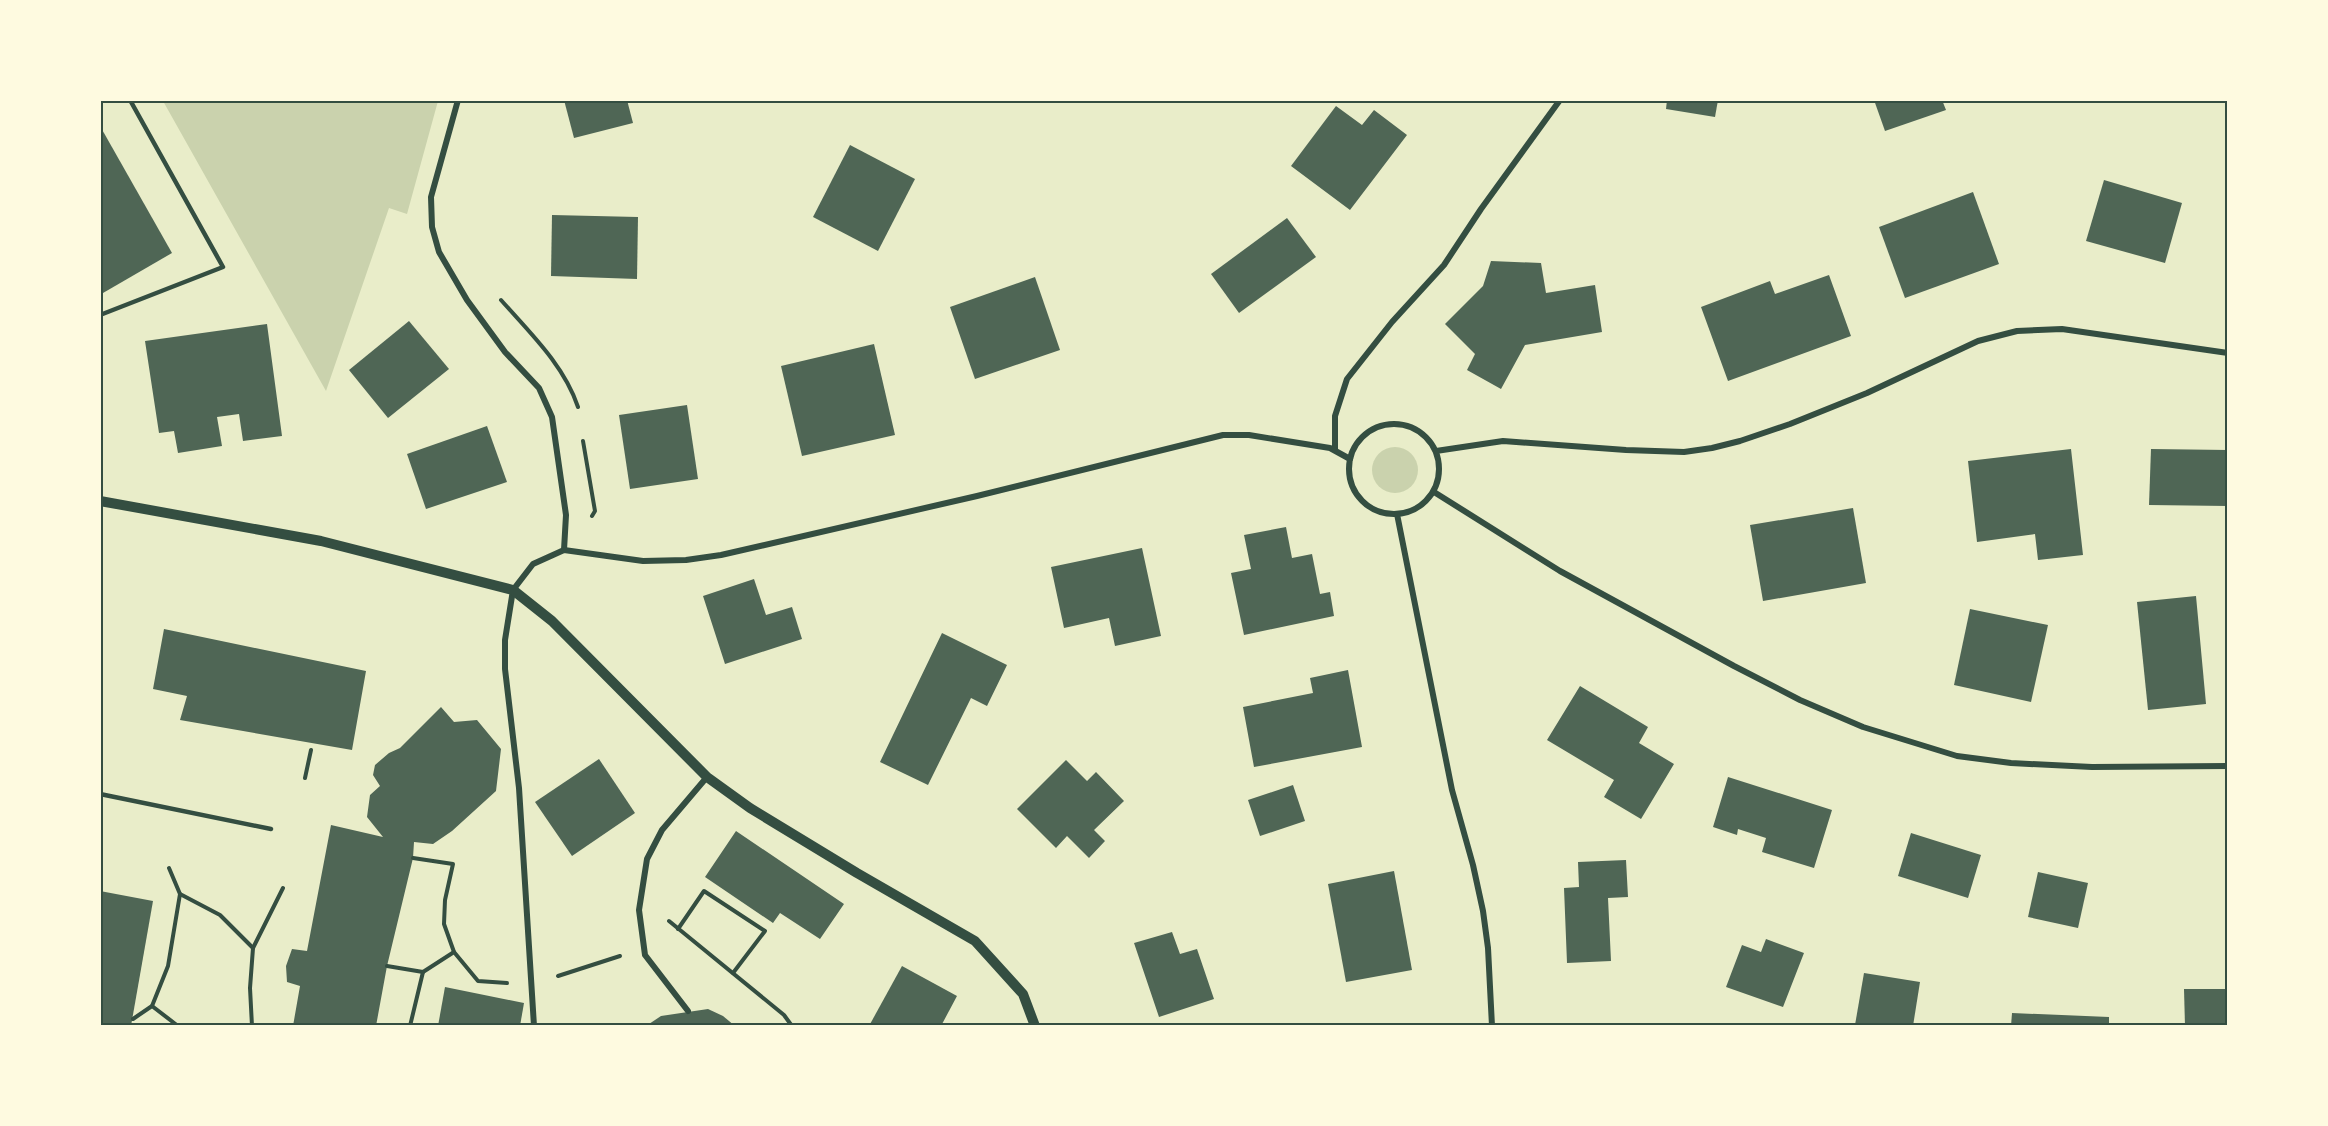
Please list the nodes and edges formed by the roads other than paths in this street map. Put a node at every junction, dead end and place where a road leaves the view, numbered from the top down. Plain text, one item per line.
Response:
1 (130, 100) edge
2 (458, 100) edge
3 (1560, 100) edge
4 (100, 315) edge
5 (2228, 353) edge
6 (1335, 449) junction
7 (1436, 451) junction
8 (1350, 459) junction
9 (1434, 492) junction
10 (100, 501) edge
11 (1397, 514) junction
12 (564, 550) junction
13 (513, 590) junction
14 (2228, 766) edge
15 (707, 777) junction
16 (100, 795) edge
17 (271, 830) dead end
18 (688, 1011) dead end
19 (534, 1026) edge
20 (1035, 1026) edge
21 (1492, 1026) edge

1 - 4 lane
2 - 12 street
3 - 6 street
5 - 7 street
6 - 8 street
6 - 12 street
7 - 8 street
7 - 9 street
8 - 11 street
9 - 11 street
9 - 14 street
10 - 13 street
11 - 21 street
12 - 13 street
13 - 15 street
13 - 19 street
15 - 18 street
15 - 20 street
16 - 17 lane

